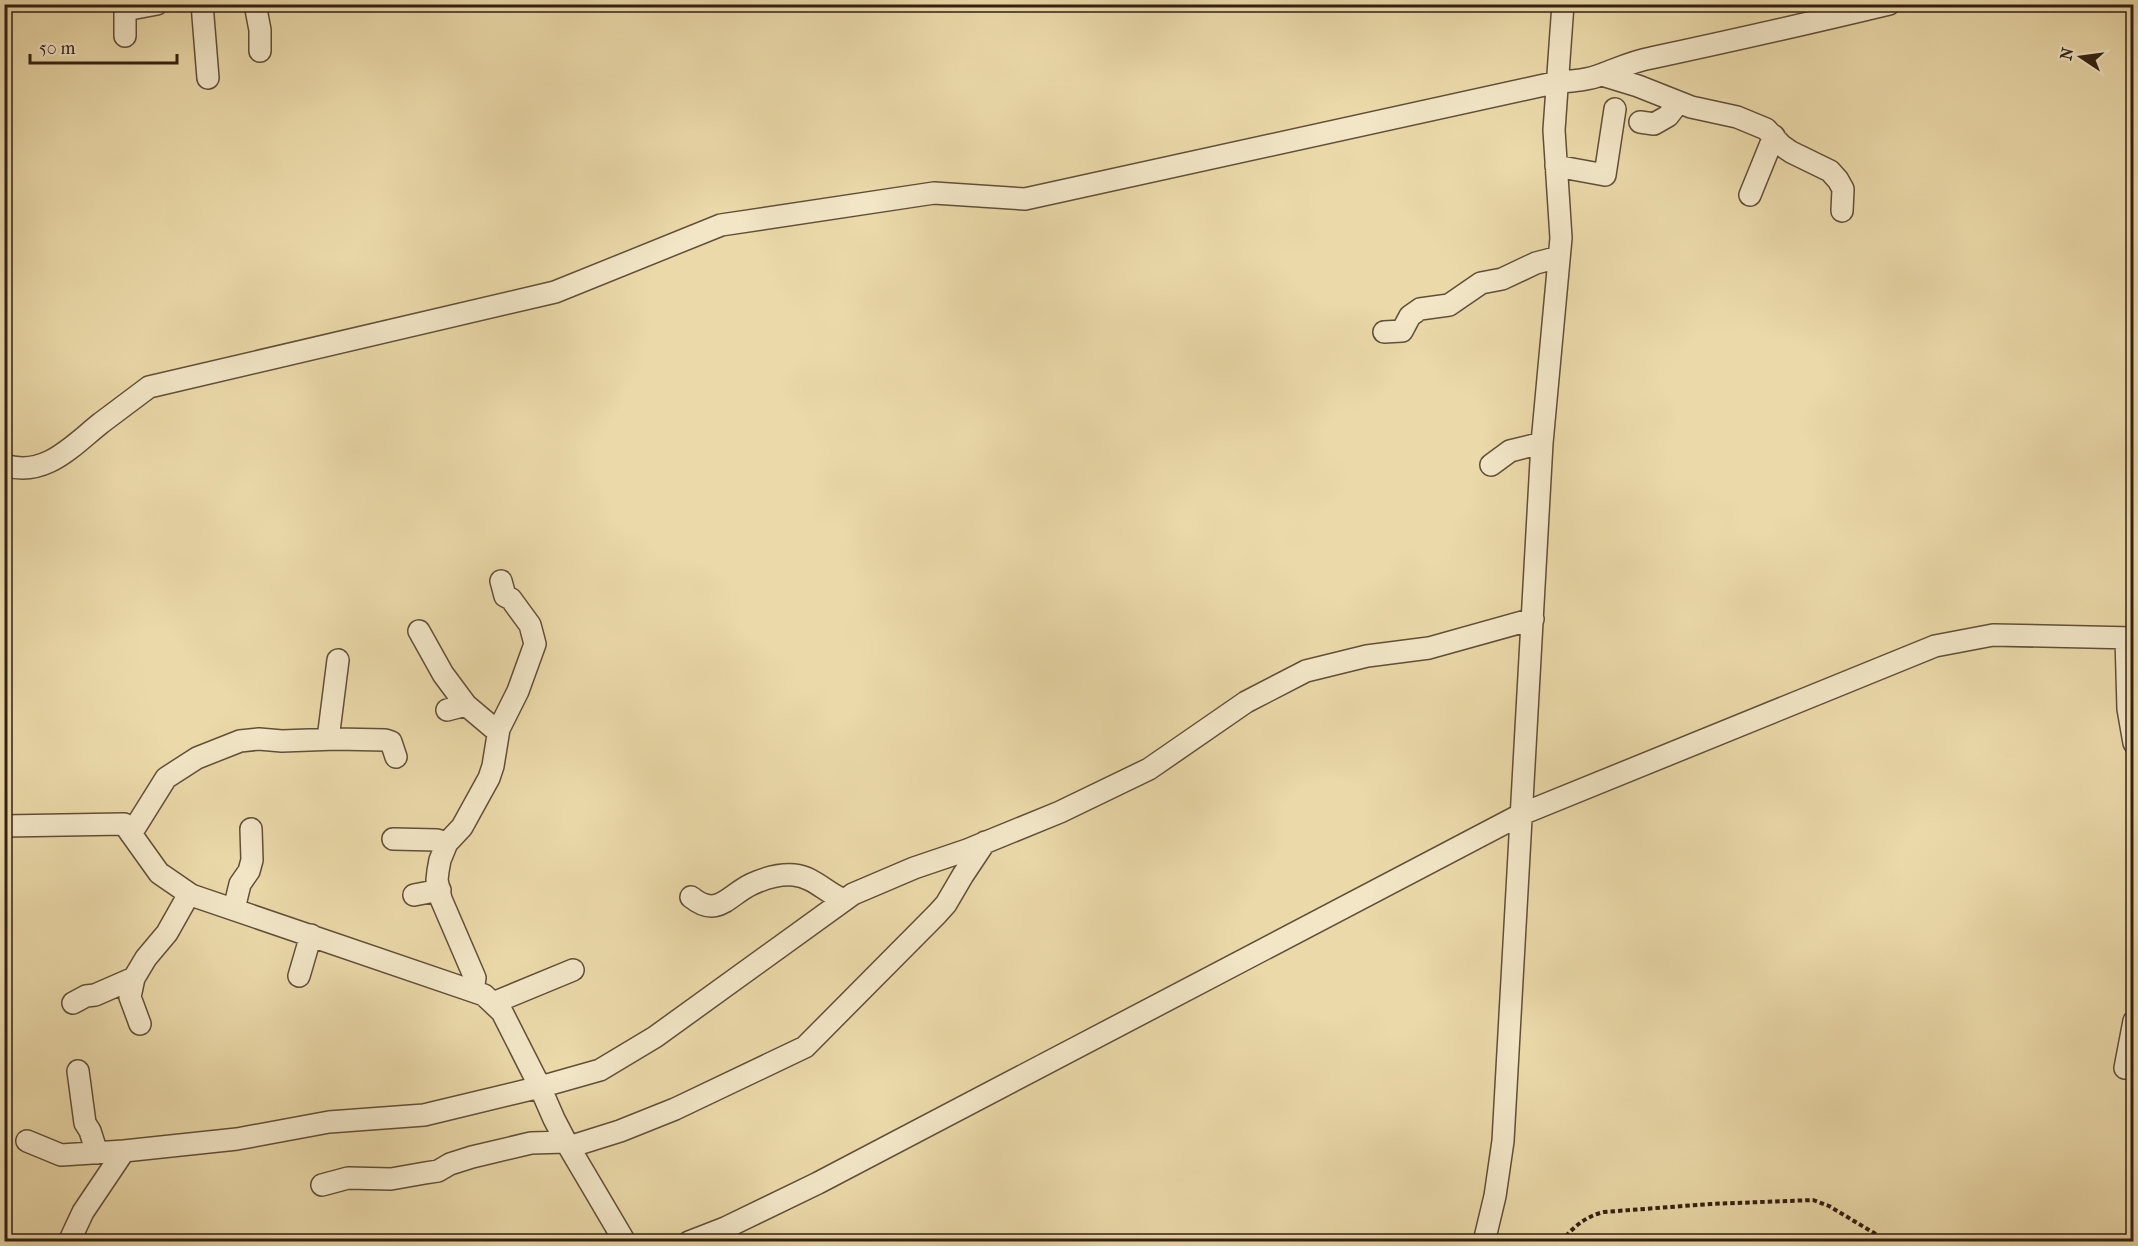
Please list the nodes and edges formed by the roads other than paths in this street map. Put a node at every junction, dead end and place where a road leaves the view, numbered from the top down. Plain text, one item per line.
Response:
1 (157, 4) edge
2 (202, 4) edge
3 (255, 4) edge
4 (1563, 4) edge
5 (1889, 4) edge
6 (125, 7) edge
7 (124, 36) dead end
8 (260, 51) dead end
9 (1602, 75) junction
10 (208, 78) dead end
11 (1558, 82) junction
12 (1678, 103) junction
13 (1615, 109) dead end
14 (1640, 122) dead end
15 (1774, 136) junction
16 (1556, 166) junction
17 (1750, 195) dead end
18 (1842, 211) dead end
19 (1560, 257) junction
20 (1384, 332) dead end
21 (1542, 443) junction
22 (4, 465) edge
23 (1491, 465) dead end
24 (501, 581) dead end
25 (1533, 619) junction
26 (419, 631) dead end
27 (2130, 638) edge
28 (338, 660) dead end
29 (498, 732) junction
30 (328, 739) junction
31 (2133, 743) edge
32 (396, 757) dead end
33 (1522, 814) junction
34 (4, 826) edge
35 (252, 829) dead end
36 (131, 834) junction
37 (393, 839) dead end
38 (986, 842) junction
39 (447, 843) junction
40 (440, 890) junction
41 (189, 894) junction
42 (414, 895) dead end
43 (691, 897) dead end
44 (844, 900) junction
45 (234, 909) junction
46 (311, 934) junction
47 (573, 970) dead end
48 (299, 976) dead end
49 (134, 978) junction
50 (473, 991) junction
51 (493, 1003) junction
52 (73, 1004) dead end
53 (2133, 1022) edge
54 (140, 1024) dead end
55 (2125, 1068) dead end
56 (78, 1071) dead end
57 (540, 1087) junction
58 (27, 1141) dead end
59 (567, 1145) junction
60 (124, 1151) junction
61 (97, 1153) junction
62 (322, 1185) dead end
63 (69, 1242) edge
64 (625, 1242) edge
65 (689, 1242) edge
66 (1484, 1242) edge

1 - 6 street
2 - 10 street
3 - 8 street
4 - 11 street
5 - 9 street
6 - 7 street
9 - 11 street
9 - 12 street
11 - 16 street
11 - 22 street
12 - 14 street
12 - 15 street
13 - 16 street
15 - 17 street
15 - 18 street
16 - 19 street
19 - 20 street
19 - 21 street
21 - 23 street
21 - 25 street
24 - 29 street
25 - 33 street
25 - 38 street
26 - 29 street
27 - 31 street
27 - 33 street
28 - 30 street
29 - 39 street
30 - 32 street
30 - 36 street
33 - 65 street
33 - 66 street
34 - 36 street
35 - 45 street
36 - 41 street
37 - 39 street
38 - 44 street
38 - 59 street
39 - 40 street
40 - 42 street
40 - 50 street
41 - 45 street
41 - 49 street
43 - 44 street
44 - 57 street
45 - 46 street
46 - 48 street
46 - 50 street
47 - 51 street
49 - 52 street
49 - 54 street
50 - 51 street
51 - 57 street
53 - 55 street
56 - 61 street
57 - 59 street
57 - 60 street
58 - 61 street
59 - 62 street
59 - 64 street
60 - 61 street
60 - 63 street

